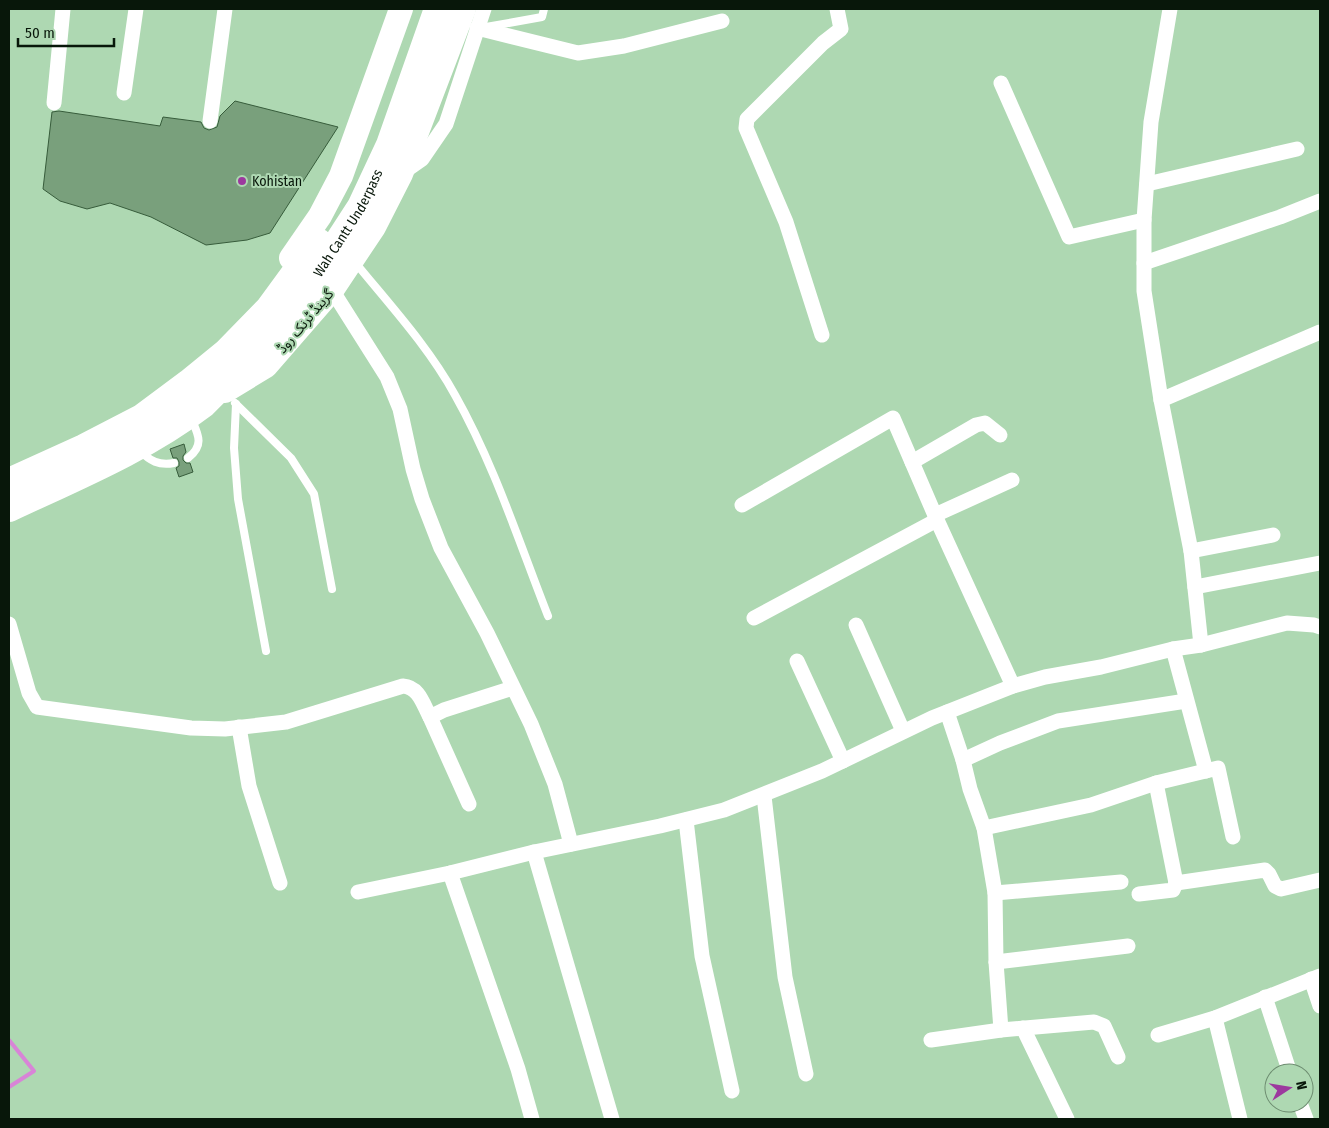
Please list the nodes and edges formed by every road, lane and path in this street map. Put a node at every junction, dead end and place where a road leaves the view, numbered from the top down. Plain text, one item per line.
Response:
1 (64, 9) edge
2 (136, 9) edge
3 (225, 9) edge
4 (401, 9) edge
5 (421, 9) edge
6 (438, 9) edge
7 (464, 9) edge
8 (484, 9) edge
9 (544, 9) edge
10 (837, 9) edge
11 (1170, 9) edge
12 (722, 21) dead end
13 (477, 28) junction
14 (1002, 82) dead end
15 (124, 93) dead end
16 (54, 103) dead end
17 (210, 121) dead end
18 (1297, 148) dead end
19 (401, 174) junction
20 (1147, 184) junction
21 (1320, 201) edge
22 (1144, 220) junction
23 (352, 260) junction
24 (1144, 263) junction
25 (332, 290) junction
26 (1320, 332) edge
27 (822, 335) dead end
28 (208, 399) junction
29 (1161, 400) junction
30 (1000, 435) dead end
31 (137, 447) junction
32 (188, 458) dead end
33 (912, 462) junction
34 (174, 463) dead end
35 (1012, 480) dead end
36 (9, 482) edge
37 (742, 505) dead end
38 (9, 508) edge
39 (936, 518) junction
40 (1273, 535) dead end
41 (1191, 551) junction
42 (1320, 562) edge
43 (1195, 587) junction
44 (332, 589) dead end
45 (548, 616) dead end
46 (754, 618) dead end
47 (9, 624) edge
48 (856, 625) dead end
49 (1320, 628) edge
50 (1201, 645) junction
51 (1173, 649) junction
52 (266, 651) dead end
53 (796, 661) dead end
54 (1013, 686) junction
55 (513, 688) junction
56 (1186, 701) junction
57 (947, 712) junction
58 (430, 717) junction
59 (238, 727) junction
60 (903, 731) junction
61 (963, 760) junction
62 (843, 761) junction
63 (1206, 771) junction
64 (1156, 782) junction
65 (764, 796) junction
66 (468, 804) dead end
67 (686, 820) junction
68 (984, 828) junction
69 (1233, 837) dead end
70 (571, 844) junction
71 (534, 852) junction
72 (450, 873) junction
73 (1320, 880) edge
74 (1121, 882) dead end
75 (280, 883) dead end
76 (1176, 883) junction
77 (358, 892) dead end
78 (995, 893) junction
79 (1139, 894) dead end
80 (1128, 946) dead end
81 (996, 962) junction
82 (1316, 977) edge
83 (1265, 997) junction
84 (1320, 1006) edge
85 (1215, 1018) junction
86 (1023, 1028) junction
87 (1002, 1030) junction
88 (1158, 1035) dead end
89 (931, 1040) dead end
90 (1118, 1057) dead end
91 (1287, 1063) edge
92 (806, 1074) dead end
93 (732, 1091) dead end
94 (532, 1119) edge
95 (612, 1119) edge
96 (1066, 1119) edge
97 (1240, 1119) edge

1 - 16 street
2 - 15 street
3 - 17 street
4 - 28 main road, گرینڈ ٹرنک روڈ
5 - 28 highway, Wah Cantt Underpass
6 - 28 highway, Wah Cantt Underpass
7 - 19 main road, گرینڈ ٹرنک روڈ
8 - 13 street
9 - 13 lane
10 - 27 street
11 - 20 street
12 - 13 street
13 - 19 street
14 - 22 street
18 - 20 street
19 - 23 main road, گرینڈ ٹرنک روڈ
20 - 22 street
21 - 24 street
22 - 24 street
23 - 25 main road, گرینڈ ٹرنک روڈ
23 - 45 lane
24 - 29 street
25 - 28 main road, گرینڈ ٹرنک روڈ
25 - 55 street
26 - 29 street
28 - 31 highway, گرینڈ ٹرنک روڈ
28 - 32 lane
28 - 36 highway, گرینڈ ٹرنک روڈ
28 - 44 lane
28 - 52 lane
29 - 41 street
30 - 33 street
31 - 34 lane
31 - 38 highway, گرینڈ ٹرنک روڈ
33 - 37 street
33 - 39 street
35 - 39 street
39 - 46 street
39 - 54 street
40 - 41 street
41 - 43 street
42 - 43 street
43 - 50 street
47 - 59 street
48 - 60 street
49 - 50 street
50 - 51 street
51 - 54 street
51 - 56 street
53 - 62 street
54 - 57 street
55 - 58 street
55 - 70 street
56 - 61 street
56 - 63 street
57 - 60 street
57 - 61 street
58 - 59 street
58 - 66 street
59 - 75 street
60 - 62 street
61 - 68 street
62 - 65 street
63 - 64 street
63 - 69 street
64 - 68 street
64 - 76 street
65 - 67 street
65 - 92 street
67 - 70 street
67 - 93 street
68 - 78 street
70 - 71 street
71 - 72 street
71 - 95 street
72 - 77 street
72 - 94 street
73 - 76 street
74 - 78 street
76 - 79 street
78 - 81 street
80 - 81 street
81 - 87 street
82 - 83 street
82 - 84 street
83 - 85 street
83 - 91 street
85 - 88 street
85 - 97 street
86 - 87 street
86 - 90 street
86 - 96 street
87 - 89 street

